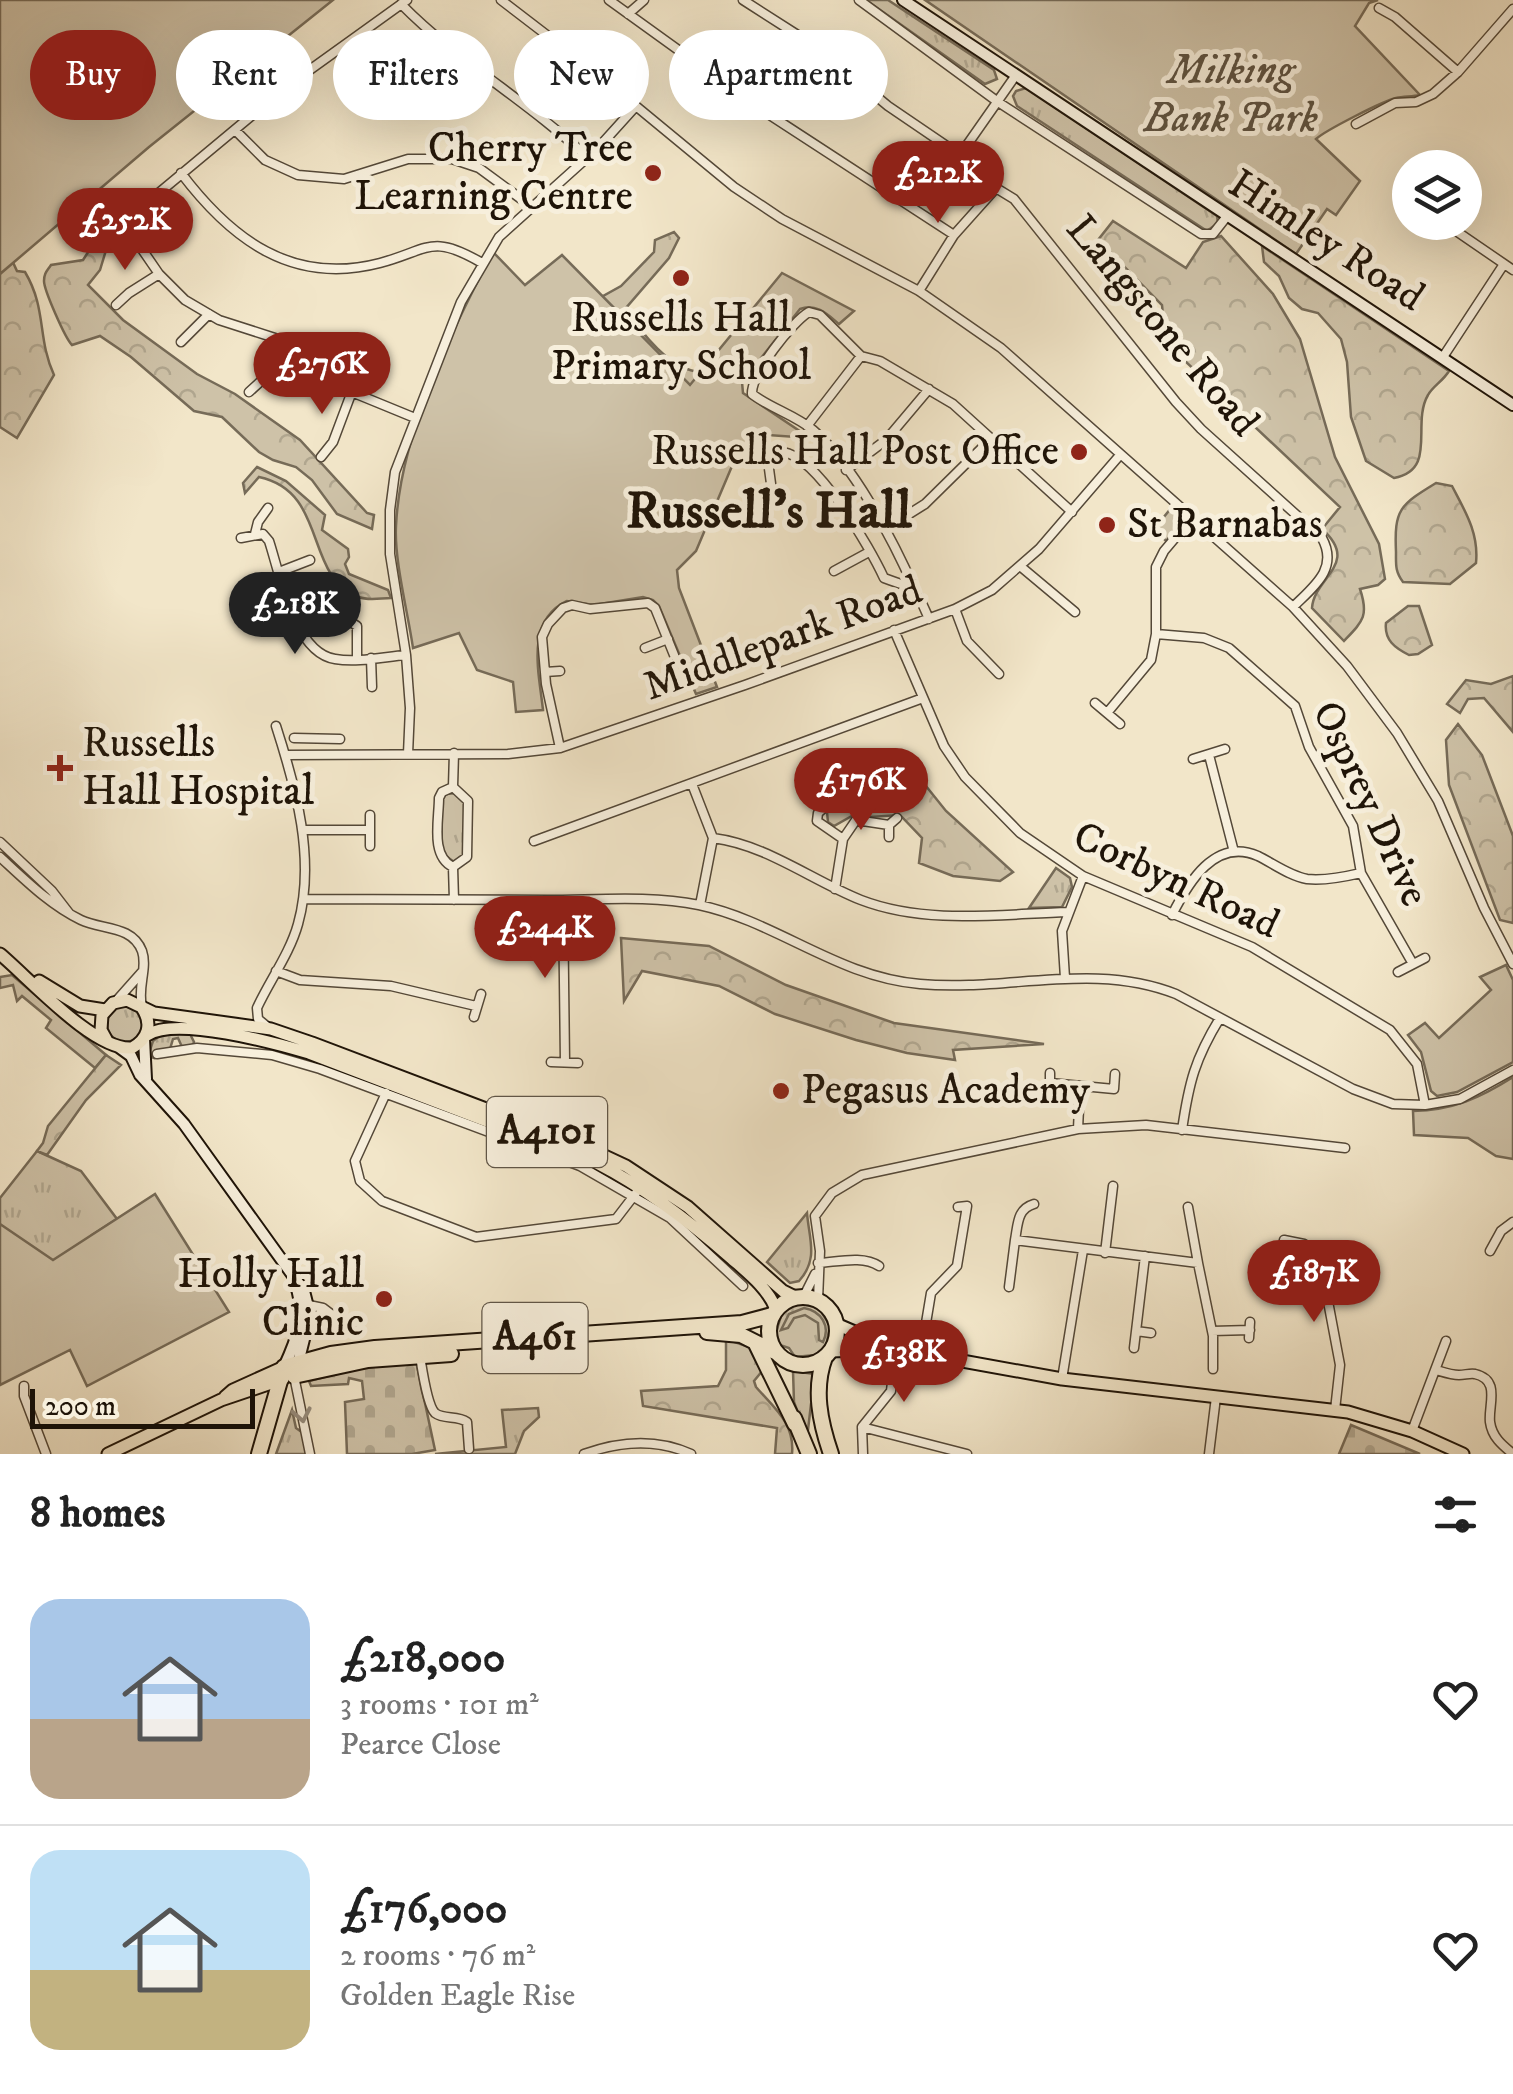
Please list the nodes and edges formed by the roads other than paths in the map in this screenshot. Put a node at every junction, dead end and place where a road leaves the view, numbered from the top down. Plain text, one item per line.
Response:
1 (501, 0) edge
2 (609, 0) edge
3 (644, 0) edge
4 (743, 0) edge
5 (859, 0) edge
6 (903, 0) edge
7 (1388, 0) edge
8 (1508, 0) edge
9 (404, 2) edge
10 (1513, 7) edge
11 (628, 14) junction
12 (539, 30) edge
13 (1458, 72) junction
14 (1016, 75) junction
15 (998, 102) junction
16 (649, 117) edge
17 (623, 120) edge
18 (1356, 124) dead end
19 (235, 130) junction
20 (960, 155) junction
21 (588, 158) junction
22 (181, 173) junction
23 (996, 188) junction
24 (532, 207) junction
25 (1228, 215) junction
26 (124, 223) junction
27 (113, 231) dead end
28 (954, 234) junction
29 (1469, 240) edge
30 (482, 263) junction
31 (1504, 264) junction
32 (1513, 270) edge
33 (159, 274) junction
34 (919, 291) junction
35 (116, 306) dead end
36 (209, 314) junction
37 (181, 342) dead end
38 (288, 346) junction
39 (861, 356) junction
40 (1444, 357) junction
41 (929, 389) junction
42 (250, 392) dead end
43 (351, 394) junction
44 (1513, 405) edge
45 (414, 418) junction
46 (806, 426) junction
47 (991, 439) junction
48 (1120, 455) junction
49 (321, 458) dead end
50 (846, 470) junction
51 (772, 491) dead end
52 (268, 508) dead end
53 (1072, 512) junction
54 (1192, 518) junction
55 (886, 529) junction
56 (256, 534) junction
57 (241, 538) dead end
58 (869, 552) junction
59 (310, 560) dead end
60 (1020, 566) junction
61 (834, 571) dead end
62 (278, 572) junction
63 (914, 588) junction
64 (1293, 608) junction
65 (955, 609) junction
66 (1076, 612) dead end
67 (343, 616) dead end
68 (928, 619) junction
69 (894, 630) junction
70 (1156, 634) junction
71 (668, 639) junction
72 (644, 648) dead end
73 (406, 655) junction
74 (674, 655) dead end
75 (371, 658) junction
76 (357, 659) junction
77 (560, 671) dead end
78 (545, 672) junction
79 (999, 674) dead end
80 (372, 687) dead end
81 (922, 698) junction
82 (1095, 703) dead end
83 (1108, 713) junction
84 (1120, 724) dead end
85 (276, 726) dead end
86 (294, 738) dead end
87 (327, 739) junction
88 (340, 739) dead end
89 (560, 748) junction
90 (1225, 750) dead end
91 (329, 754) junction
92 (408, 754) junction
93 (454, 754) junction
94 (286, 755) junction
95 (1209, 755) junction
96 (1193, 759) dead end
97 (849, 772) dead end
98 (692, 784) junction
99 (453, 787) junction
100 (869, 789) dead end
101 (856, 793) junction
102 (370, 815) dead end
103 (897, 818) dead end
104 (546, 823) dead end
105 (889, 825) junction
106 (302, 830) junction
107 (370, 830) junction
108 (551, 836) junction
109 (890, 836) dead end
110 (713, 838) junction
111 (843, 839) junction
112 (534, 841) dead end
113 (0, 842) edge
114 (370, 846) dead end
115 (1234, 852) junction
116 (0, 857) edge
117 (453, 867) junction
118 (1361, 873) junction
119 (1083, 876) junction
120 (836, 889) junction
121 (304, 899) junction
122 (454, 900) junction
123 (563, 900) junction
124 (700, 906) junction
125 (1068, 912) junction
126 (69, 913) junction
127 (1172, 915) junction
128 (1424, 958) dead end
129 (3, 960) edge
130 (1413, 964) junction
131 (1513, 964) edge
132 (276, 971) junction
133 (22, 972) junction
134 (142, 972) junction
135 (1398, 972) dead end
136 (1064, 978) junction
137 (481, 994) dead end
138 (262, 998) junction
139 (476, 1006) junction
140 (108, 1008) junction
141 (142, 1008) junction
142 (474, 1017) dead end
143 (1220, 1018) junction
144 (231, 1022) junction
145 (198, 1030) junction
146 (271, 1030) junction
147 (145, 1037) junction
148 (176, 1040) dead end
149 (107, 1041) junction
150 (120, 1048) junction
151 (197, 1048) junction
152 (178, 1050) junction
153 (157, 1054) dead end
154 (551, 1062) dead end
155 (565, 1062) junction
156 (578, 1063) dead end
157 (1513, 1070) edge
158 (1050, 1073) dead end
159 (1115, 1074) dead end
160 (146, 1080) junction
161 (1080, 1087) junction
162 (386, 1093) junction
163 (1424, 1105) junction
164 (1078, 1129) junction
165 (1182, 1130) junction
166 (1345, 1148) dead end
167 (1113, 1186) dead end
168 (637, 1191) junction
169 (1098, 1199) dead end
170 (1112, 1200) junction
171 (1034, 1204) dead end
172 (958, 1206) dead end
173 (1188, 1207) dead end
174 (1004, 1215) dead end
175 (1019, 1217) junction
176 (1176, 1218) dead end
177 (1190, 1219) junction
178 (1513, 1222) edge
179 (689, 1235) junction
180 (1016, 1240) junction
181 (1284, 1240) dead end
182 (719, 1248) junction
183 (1083, 1250) junction
184 (1490, 1250) dead end
185 (1105, 1252) junction
186 (1146, 1256) junction
187 (1198, 1263) junction
188 (818, 1266) junction
189 (879, 1266) dead end
190 (743, 1286) dead end
191 (1009, 1287) dead end
192 (806, 1298) junction
193 (305, 1304) junction
194 (774, 1312) junction
195 (836, 1324) junction
196 (346, 1328) dead end
197 (1250, 1330) dead end
198 (1136, 1331) junction
199 (1212, 1331) junction
200 (308, 1332) junction
201 (1151, 1333) dead end
202 (749, 1338) junction
203 (1446, 1341) dead end
204 (1134, 1348) dead end
205 (896, 1350) junction
206 (921, 1353) junction
207 (331, 1354) junction
208 (828, 1354) junction
209 (420, 1356) junction
210 (781, 1356) junction
211 (1213, 1369) dead end
212 (1436, 1370) junction
213 (290, 1371) junction
214 (1062, 1380) junction
215 (24, 1386) dead end
216 (258, 1390) junction
217 (1216, 1397) junction
218 (222, 1400) junction
219 (1335, 1410) junction
220 (272, 1414) junction
221 (796, 1424) junction
222 (862, 1427) junction
223 (1412, 1431) junction
224 (470, 1448) dead end
225 (46, 1454) edge
226 (108, 1454) edge
227 (259, 1454) edge
228 (269, 1454) edge
229 (310, 1454) edge
230 (584, 1454) edge
231 (692, 1454) edge
232 (809, 1454) edge
233 (830, 1454) edge
234 (863, 1454) edge
235 (967, 1454) edge
236 (1210, 1454) edge
237 (1463, 1454) edge
238 (1513, 1454) edge

1 - 12 street
2 - 11 street
3 - 11 street
4 - 20 street, Langstone Road
5 - 15 street
6 - 14 main road, Himley Road
7 - 13 street
8 - 10 street
9 - 19 street
9 - 21 street
10 - 13 street
11 - 28 street
13 - 18 street
14 - 15 street
14 - 25 main road, Himley Road
15 - 20 street
15 - 25 street
16 - 34 street
17 - 21 street
19 - 22 street
19 - 24 street
20 - 23 street, Langstone Road
21 - 24 street
22 - 26 street
22 - 30 street
23 - 28 street
23 - 64 street, Langstone Road
24 - 30 street
25 - 40 main road, Himley Road
26 - 27 street
26 - 33 street
28 - 34 street
29 - 31 street
30 - 45 street
31 - 32 street
31 - 40 street
33 - 35 street
33 - 36 street
34 - 48 street
36 - 37 street
36 - 38 street
38 - 42 street
38 - 43 street
39 - 41 street
39 - 46 street
39 - 46 street
40 - 44 main road, Himley Road
41 - 47 street
41 - 50 street
43 - 45 street
43 - 49 street
45 - 73 street
46 - 50 street
47 - 53 street
47 - 55 street
48 - 53 street, Middlepark Road
48 - 54 street
50 - 55 street
51 - 58 street
52 - 56 street
53 - 60 street, Middlepark Road
54 - 64 street
54 - 70 street
55 - 63 street
56 - 57 street
56 - 62 street
58 - 61 street
58 - 63 street
59 - 62 street
60 - 65 street, Middlepark Road
60 - 66 street
62 - 76 street
63 - 68 street
64 - 131 street
65 - 68 street, Middlepark Road
65 - 79 street
67 - 76 street
68 - 69 street, Middlepark Road
69 - 81 street, Corbyn Road
69 - 89 street, Middlepark Road
70 - 83 street
70 - 118 street, Osprey Drive
71 - 72 street
71 - 74 street
71 - 78 street
73 - 75 street
73 - 92 street
75 - 76 street
75 - 80 street
77 - 78 street
78 - 89 street
81 - 98 street
81 - 119 street, Corbyn Road
82 - 83 street
83 - 84 street
85 - 94 street
86 - 87 street
87 - 88 street
87 - 91 street
89 - 93 street, Middlepark Road
90 - 95 street
91 - 92 street, Middlepark Road
91 - 94 street, Middlepark Road
92 - 93 street, Middlepark Road
93 - 99 street
94 - 106 street
95 - 96 street
95 - 115 street
97 - 101 street
98 - 108 street
98 - 110 street
99 - 117 street
99 - 117 street
100 - 101 street
101 - 111 street
102 - 107 street
103 - 105 street
104 - 108 street
105 - 109 street
105 - 111 street
106 - 107 street
106 - 121 street
107 - 114 street
108 - 112 street
110 - 120 street
110 - 124 street
111 - 120 street
113 - 126 street
115 - 118 street
115 - 127 street
116 - 126 street
117 - 122 street
118 - 130 street, Osprey Drive
119 - 125 street
119 - 127 street, Corbyn Road
120 - 125 street
121 - 122 street
121 - 132 street
122 - 123 street
123 - 124 street
123 - 155 street
124 - 136 street
125 - 136 street
126 - 134 street
127 - 163 street, Corbyn Road
128 - 130 street, Osprey Drive
129 - 133 main road, A4101
130 - 135 street, Osprey Drive
132 - 138 street
132 - 139 street
133 - 140 main road, A4101
133 - 149 main road, A4101
134 - 140 street
134 - 141 street
136 - 143 street
137 - 139 street
138 - 144 street
138 - 146 street
139 - 142 street
140 - 141 main road, A4101
140 - 149 main road
141 - 144 main road, A4101
141 - 147 main road
143 - 163 street
143 - 165 street
144 - 146 main road, A4101
145 - 147 main road, A4101
145 - 151 street
145 - 168 main road, A4101
146 - 192 main road, A4101
147 - 150 main road, A4101
147 - 160 main road
148 - 152 street
149 - 150 main road, A4101
150 - 160 main road
151 - 152 street
151 - 162 street
152 - 153 street
154 - 155 street
155 - 156 street
157 - 163 street
158 - 161 street
159 - 161 street
160 - 193 main road
161 - 164 street
162 - 168 street
162 - 168 street
164 - 165 street
164 - 188 street
165 - 166 street
167 - 170 street
168 - 179 street
168 - 182 main road, A4101
169 - 170 street
170 - 185 street
171 - 175 street
172 - 206 street
173 - 177 street
174 - 175 street
175 - 180 street
176 - 177 street
177 - 187 street
178 - 184 street
179 - 182 street
179 - 190 street
180 - 183 street
180 - 191 street
181 - 219 street
182 - 194 main road, A4101
183 - 185 street
183 - 214 street
185 - 186 street
186 - 187 street
186 - 198 street
187 - 199 street
188 - 189 street
188 - 192 street
188 - 192 street
192 - 194 highway, A461
192 - 195 highway
193 - 196 street
193 - 200 main road
193 - 213 main road
194 - 207 highway, A461
194 - 210 highway
195 - 205 main road
195 - 208 highway
197 - 199 street
198 - 201 street
198 - 204 street
199 - 211 street
200 - 207 main road
200 - 213 main road
202 - 209 highway, A461
202 - 210 highway, A461
202 - 221 highway
203 - 212 street
205 - 206 main road
205 - 208 main road
205 - 222 street
206 - 214 main road
207 - 213 highway, A461
208 - 210 highway
208 - 233 highway
209 - 213 highway, A461
209 - 224 street
210 - 221 highway
212 - 223 street
212 - 238 street
213 - 216 main road, A461
213 - 218 main road, A461
213 - 220 highway
213 - 228 highway
213 -> 229 street
214 - 217 main road
215 - 225 street
216 - 218 main road, A461
216 - 220 main road
217 - 219 main road
217 - 236 street
218 - 226 main road, A461
219 - 223 main road
220 - 227 highway
221 - 232 highway
222 - 234 street
222 - 235 street
223 - 237 main road
230 - 231 street

